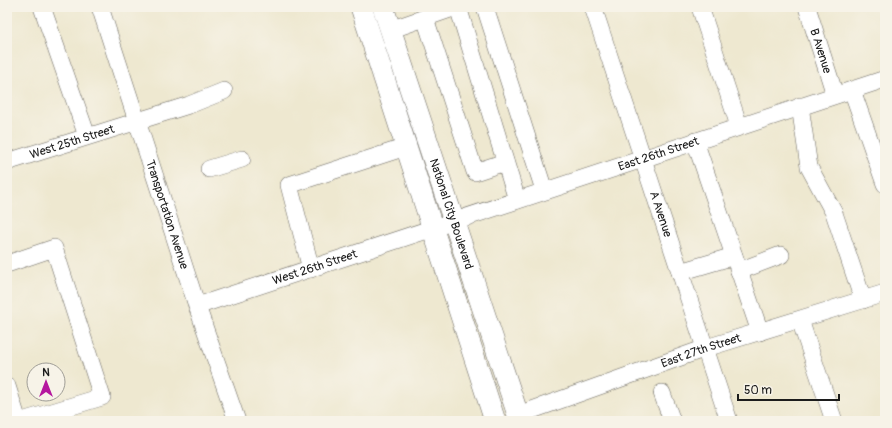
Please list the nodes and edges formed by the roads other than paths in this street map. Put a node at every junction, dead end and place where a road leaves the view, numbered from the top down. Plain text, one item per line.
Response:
1 (42, 7) edge
2 (100, 7) edge
3 (360, 7) edge
4 (383, 7) edge
5 (485, 7) edge
6 (593, 7) edge
7 (700, 7) edge
8 (807, 7) edge
9 (449, 8) edge
10 (425, 18) junction
11 (390, 30) junction
12 (885, 79) edge
13 (852, 90) junction
14 (224, 91) dead end
15 (836, 95) junction
16 (800, 106) junction
17 (136, 120) junction
18 (739, 126) junction
19 (87, 136) junction
20 (695, 141) junction
21 (406, 147) junction
22 (642, 158) junction
23 (242, 159) dead end
24 (7, 162) edge
25 (505, 162) junction
26 (209, 169) dead end
27 (885, 184) edge
28 (544, 190) junction
29 (516, 200) junction
30 (453, 222) junction
31 (432, 229) junction
32 (781, 255) dead end
33 (737, 263) junction
34 (7, 264) edge
35 (311, 268) junction
36 (680, 272) junction
37 (885, 293) edge
38 (863, 300) junction
39 (197, 306) junction
40 (800, 320) junction
41 (760, 332) junction
42 (706, 348) junction
43 (8, 390) edge
44 (662, 393) dead end
45 (519, 418) edge
46 (18, 421) edge
47 (22, 421) edge
48 (237, 421) edge
49 (495, 421) edge
50 (672, 421) edge
51 (729, 421) edge
52 (834, 421) edge

1 - 19 street
2 - 17 street, Transportation Avenue
3 - 21 main road, National City Boulevard
4 - 11 main road, National City Boulevard
5 - 28 street
6 - 22 street, A Avenue
7 - 18 street
8 - 15 street, B Avenue
9 - 10 street
9 - 25 street
10 - 11 street
10 - 25 street
11 - 30 main road, National City Boulevard
12 - 13 street, East 26th Street
13 - 15 street, East 26th Street
13 - 27 street
14 - 17 street, West 25th Street
15 - 16 street, East 26th Street
16 - 18 street, East 26th Street
16 - 38 street
17 - 19 street, West 25th Street
17 - 39 street, Transportation Avenue
18 - 20 street, East 26th Street
19 - 24 street, West 25th Street
20 - 22 street, East 26th Street
20 - 33 street
21 - 31 main road, National City Boulevard
21 - 35 street
22 - 28 street, East 26th Street
22 - 36 street, A Avenue
23 - 26 street
25 - 29 street
28 - 29 street, East 26th Street
29 - 30 street, East 26th Street
30 - 31 street, East 26th Street
30 - 45 main road, National City Boulevard
31 - 35 street, West 26th Street
31 - 49 main road, National City Boulevard
32 - 33 street
33 - 36 street
33 - 41 street
34 - 47 street
35 - 39 street, West 26th Street
36 - 42 street, A Avenue
37 - 38 street, East 27th Street
38 - 40 street, East 27th Street
39 - 48 street, Transportation Avenue
40 - 41 street, East 27th Street
40 - 52 street
41 - 42 street, East 27th Street
42 - 45 street, East 27th Street
42 - 51 street, A Avenue
43 - 46 street
44 - 50 street

